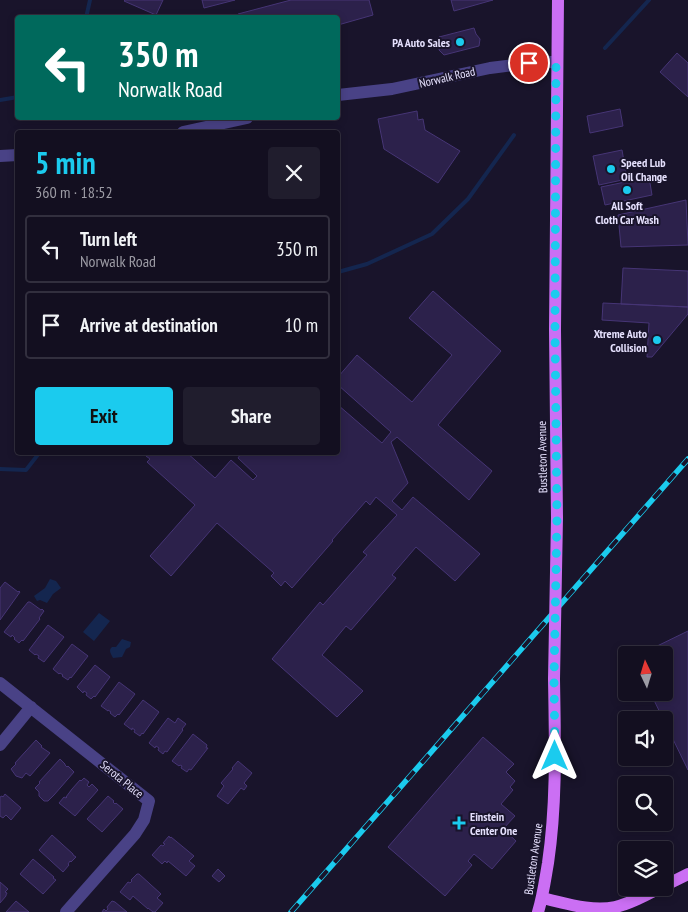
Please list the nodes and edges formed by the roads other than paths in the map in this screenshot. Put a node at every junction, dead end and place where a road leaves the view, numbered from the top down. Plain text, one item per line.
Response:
1 (558, 0) edge
2 (556, 62) junction
3 (340, 95) edge
4 (238, 120) edge
5 (192, 130) edge
6 (15, 155) edge
7 (0, 156) edge
8 (0, 683) edge
9 (31, 707) junction
10 (0, 745) edge
11 (688, 874) edge
12 (673, 882) edge
13 (642, 896) edge
14 (542, 898) junction
15 (66, 912) edge
16 (538, 912) edge

1 - 2 main road, Bustleton Avenue
2 - 3 street, Norwalk Road
2 - 14 main road, Bustleton Avenue, bridge
4 - 5 street
6 - 7 street
8 - 9 street, Serota Place
9 - 10 street
9 - 15 street, Serota Place
11 - 12 main road
13 - 14 main road
14 - 16 main road, Bustleton Avenue

